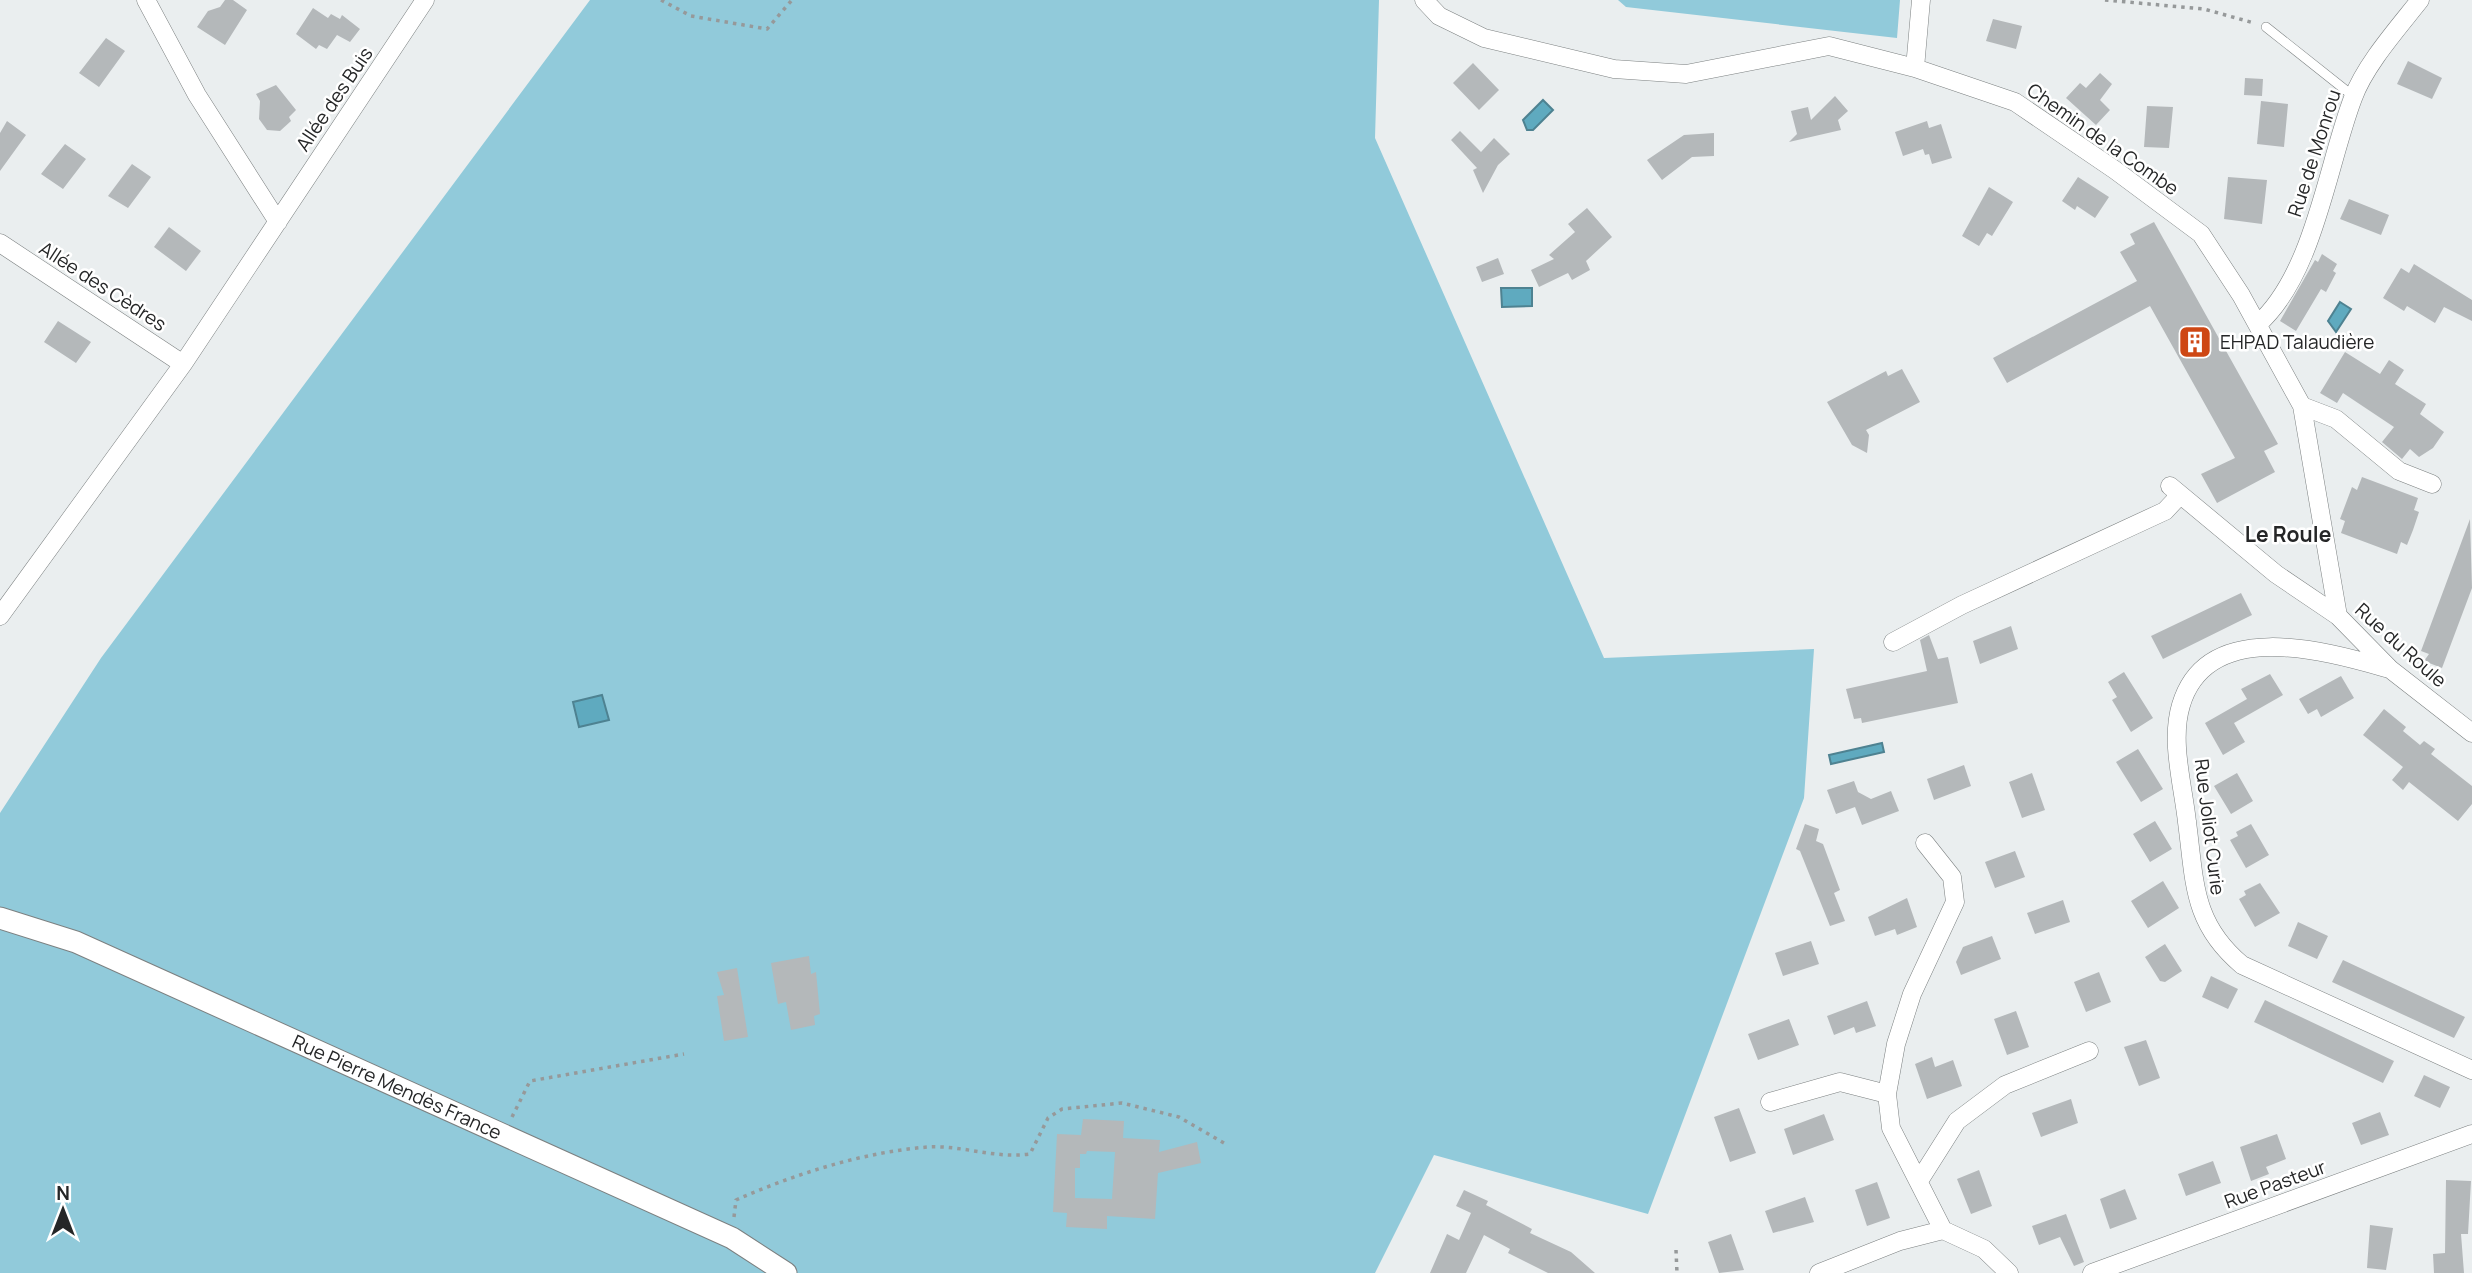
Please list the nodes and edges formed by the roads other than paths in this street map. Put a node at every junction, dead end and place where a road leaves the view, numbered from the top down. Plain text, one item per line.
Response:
1 (146, 0) edge
2 (425, 0) edge
3 (1424, 0) edge
4 (1922, 0) edge
5 (2420, 0) edge
6 (2266, 27) road end
7 (1914, 68) junction
8 (2353, 96) junction
9 (278, 222) junction
10 (0, 243) edge
11 (2241, 295) joint
12 (2258, 324) junction
13 (183, 363) junction
14 (2302, 406) junction
15 (2432, 484) dead end
16 (0, 616) edge
17 (2338, 616) junction
18 (1893, 642) dead end
19 (2390, 669) junction
20 (2472, 733) edge
21 (1925, 843) dead end
22 (0, 918) edge
23 (2089, 1051) dead end
24 (2472, 1070) edge
25 (1887, 1094) junction
26 (1770, 1102) dead end
27 (2472, 1134) edge
28 (1919, 1181) junction
29 (1943, 1230) junction
30 (786, 1273) edge
31 (1819, 1273) edge
32 (2009, 1273) edge
33 (2092, 1273) edge

1 - 9 street
2 - 9 street, Allée des Buis
3 - 7 street, Chemin de la Combe
4 - 7 street
5 - 8 street, Rue de Monrou
6 - 8 lane
7 - 11 street, Chemin de la Combe
8 - 12 street, Rue de Monrou
9 - 13 street, Allée des Buis
10 - 13 street, Allée des Cèdres
11 - 12 street, Rue du Roule
12 - 14 street, Rue du Roule
13 - 16 street, Allée des Buis
14 - 15 street
14 - 17 street, Rue du Roule
17 - 18 street
17 - 19 street, Rue du Roule
19 - 20 street, Rue du Roule
19 - 24 street, Rue Joliot Curie
21 - 25 street
22 - 30 street, Rue Pierre Mendès France
23 - 28 street
25 - 26 street
25 - 28 street
27 - 33 street, Rue Pasteur
28 - 29 street
29 - 31 street
29 - 32 street

